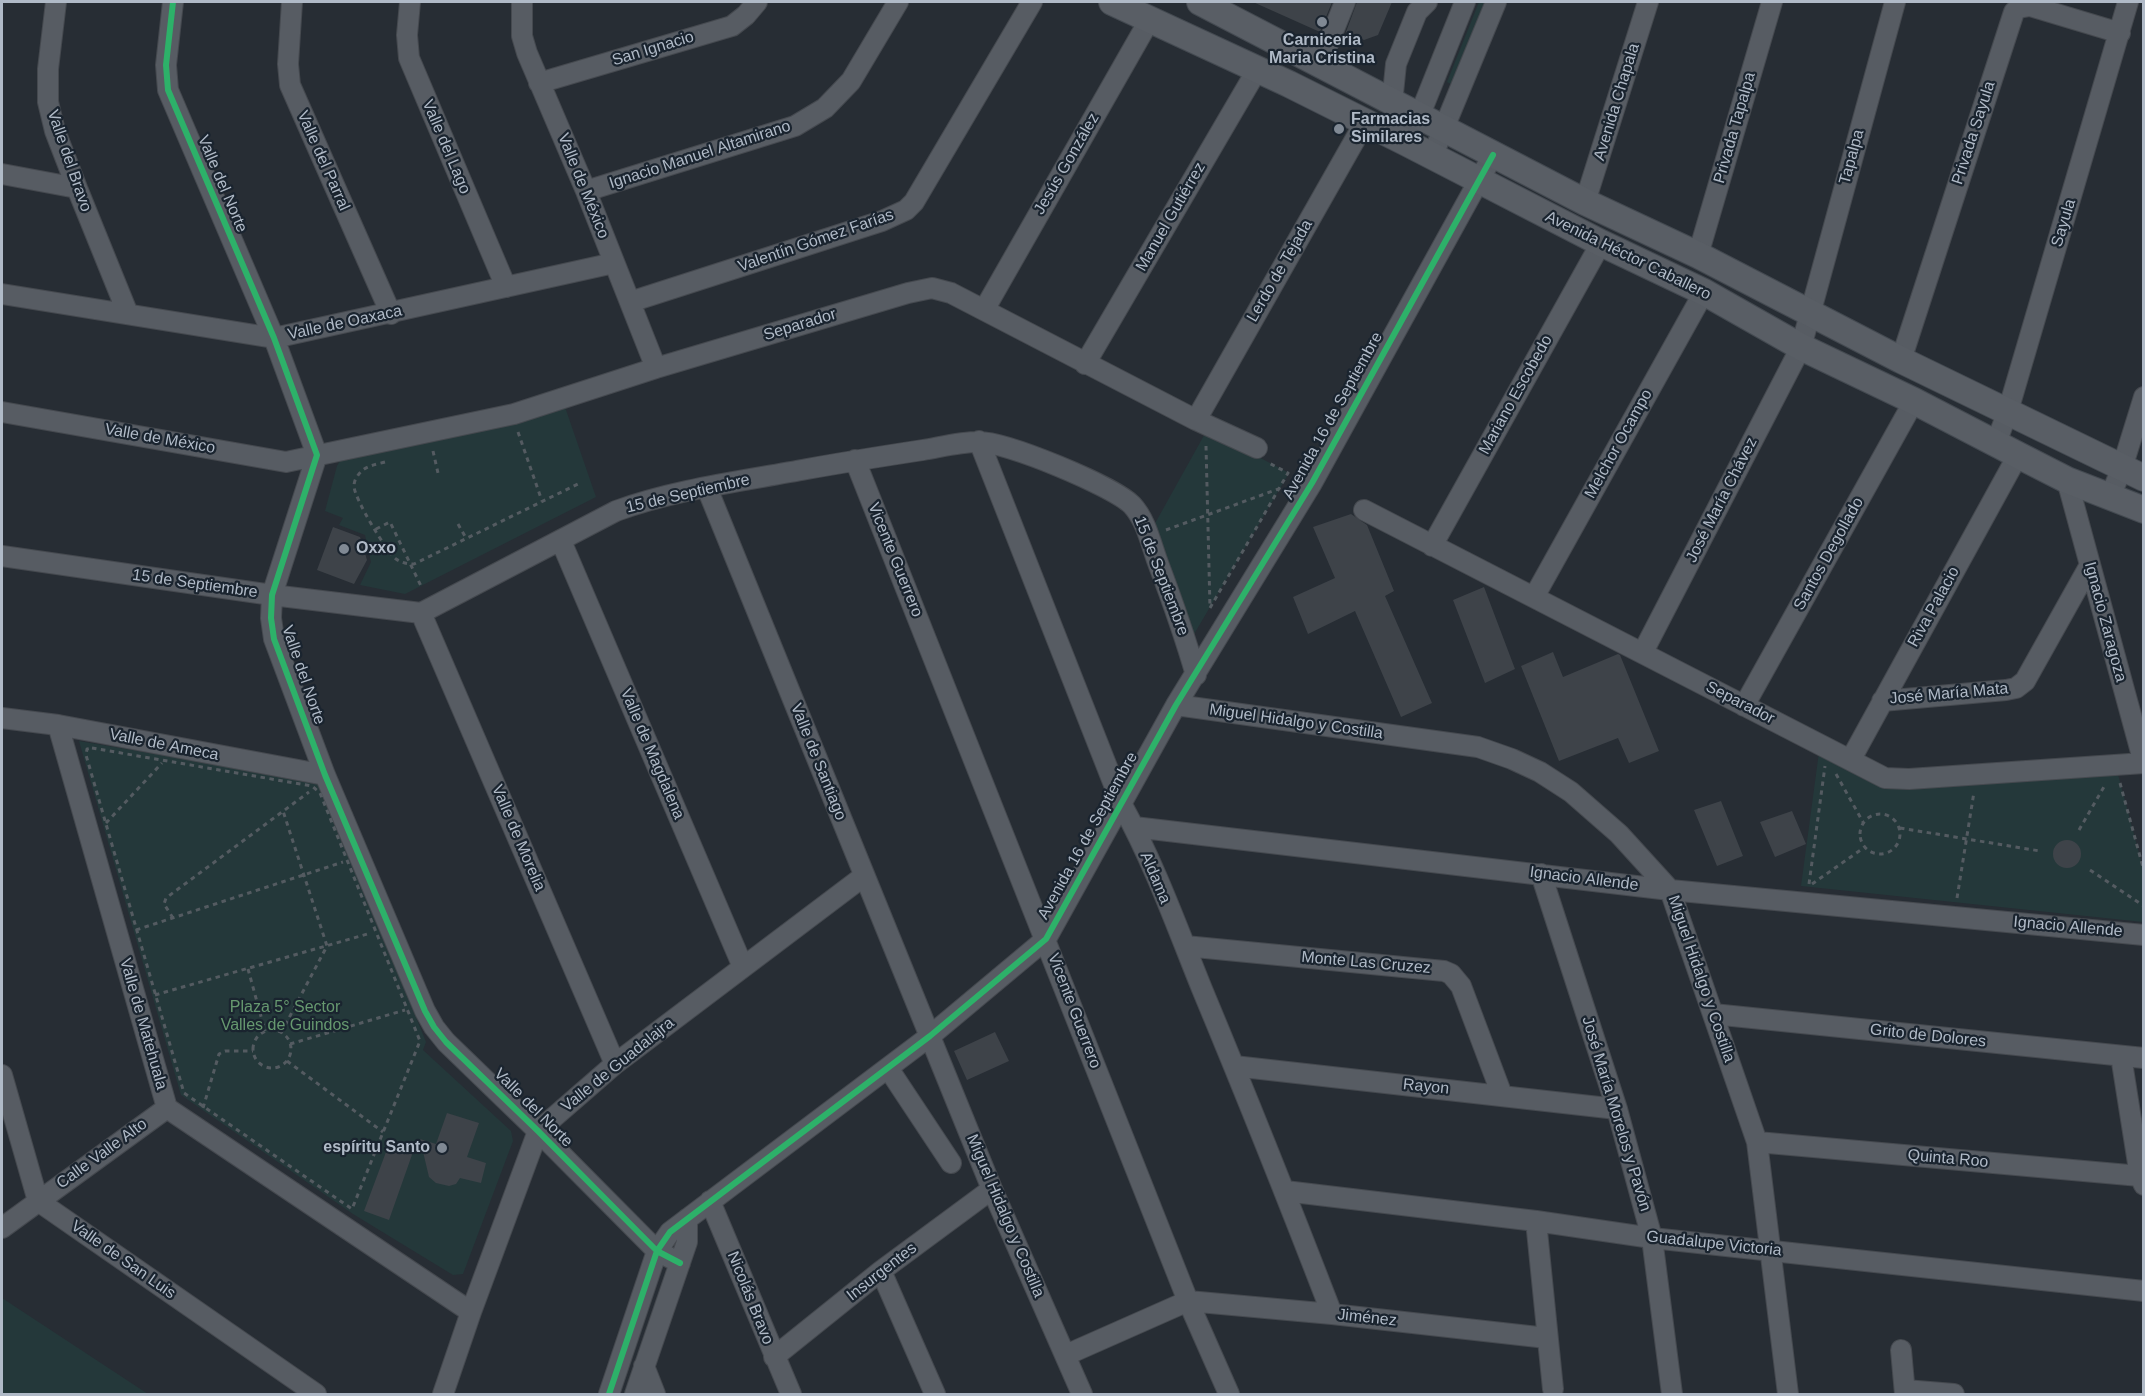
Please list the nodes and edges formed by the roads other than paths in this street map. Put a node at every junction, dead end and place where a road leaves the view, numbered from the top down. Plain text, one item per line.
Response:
1 (56, 2) edge
2 (173, 2) edge
3 (292, 2) edge
4 (410, 2) edge
5 (522, 2) edge
6 (758, 2) edge
7 (898, 2) edge
8 (1032, 2) edge
9 (1112, 2) edge
10 (1200, 2) edge
11 (1345, 2) edge
12 (1426, 2) edge
13 (1465, 2) edge
14 (1496, 2) edge
15 (1648, 2) edge
16 (1772, 2) edge
17 (1895, 2) edge
18 (2128, 2) edge
19 (1150, 19) junction
20 (2120, 33) junction
21 (1313, 61) junction
22 (1257, 70) junction
23 (539, 83) junction
24 (1288, 84) junction
25 (1392, 103) junction
26 (1419, 117) junction
27 (1365, 122) junction
28 (1444, 129) junction
29 (1405, 142) junction
30 (1493, 155) junction
31 (1432, 157) junction
32 (2, 174) edge
33 (1479, 181) junction
34 (77, 188) junction
35 (586, 191) junction
36 (1585, 202) junction
37 (1601, 243) junction
38 (1698, 255) junction
39 (614, 263) junction
40 (506, 286) junction
41 (1704, 292) junction
42 (2, 294) edge
43 (630, 302) junction
44 (984, 310) junction
45 (1809, 312) junction
46 (128, 314) junction
47 (391, 314) junction
48 (274, 338) junction
49 (1801, 347) junction
50 (1901, 360) junction
51 (1085, 364) junction
52 (656, 368) junction
53 (2144, 397) edge
54 (1914, 401) junction
55 (2008, 411) junction
56 (2, 412) edge
57 (1200, 422) junction
58 (979, 441) junction
59 (1257, 448) dead end
60 (2007, 449) junction
61 (317, 454) junction
62 (855, 460) junction
63 (2133, 473) edge
64 (2067, 480) junction
65 (707, 488) junction
66 (2110, 497) junction
67 (1364, 510) dead end
68 (2144, 510) edge
69 (561, 542) junction
70 (1432, 546) junction
71 (2, 556) edge
72 (2090, 565) junction
73 (272, 595) junction
74 (1534, 597) junction
75 (421, 613) junction
76 (1643, 652) junction
77 (1196, 675) junction
78 (1882, 701) junction
79 (1176, 705) junction
80 (1744, 706) junction
81 (2, 718) edge
82 (58, 725) junction
83 (1851, 759) junction
84 (2144, 763) edge
85 (324, 779) junction
86 (1122, 805) junction
87 (1134, 827) junction
88 (1541, 874) junction
89 (864, 876) junction
90 (1670, 890) junction
91 (2144, 934) edge
92 (1046, 939) junction
93 (1185, 946) junction
94 (742, 967) junction
95 (1713, 1014) junction
96 (930, 1036) junction
97 (2121, 1056) junction
98 (2144, 1058) edge
99 (615, 1064) junction
100 (1234, 1066) junction
101 (888, 1068) junction
102 (2, 1075) edge
103 (1502, 1095) junction
104 (167, 1108) junction
105 (1617, 1109) junction
106 (538, 1131) junction
107 (1757, 1142) junction
108 (951, 1163) dead end
109 (2142, 1180) edge
110 (992, 1189) junction
111 (1285, 1191) junction
112 (38, 1201) junction
113 (710, 1201) junction
114 (687, 1219) junction
115 (1536, 1221) junction
116 (2, 1228) edge
117 (1652, 1238) junction
118 (1771, 1250) junction
119 (657, 1251) junction
120 (680, 1263) junction
121 (881, 1271) junction
122 (2144, 1292) edge
123 (1188, 1301) junction
124 (471, 1312) junction
125 (1332, 1314) junction
126 (1547, 1338) junction
127 (1900, 1350) dead end
128 (1066, 1355) junction
129 (774, 1357) junction
130 (644, 1366) junction
131 (1553, 1389) dead end
132 (1905, 1392) edge
133 (316, 1395) edge
134 (443, 1395) edge
135 (609, 1395) edge
136 (635, 1395) edge
137 (655, 1395) edge
138 (791, 1395) edge
139 (935, 1395) edge
140 (1082, 1395) edge
141 (1229, 1395) edge
142 (1672, 1395) edge
143 (1788, 1395) edge
144 (1954, 1395) edge

1 - 34 street, Valle del Bravo
2 - 48 street, Valle del Norte
3 - 47 street, Valle del Parral
4 - 40 street, Valle del Lago
5 - 23 street, Valle de México
6 - 23 street, San Ignacio
7 - 35 street, Ignacio Manuel Altamirano
8 - 43 street, Valentín Gómez Farías
9 - 19 main road, Avenida Héctor Caballero
10 - 21 main road, Avenida Héctor Caballero
11 - 21 street
12 - 25 street
13 - 26 street
14 - 28 street
15 - 36 street, Avenida Chapala
16 - 38 street, Privada Tapalpa
17 - 45 street, Tapalpa
18 - 20 street, Sayula
19 - 22 main road, Avenida Héctor Caballero
19 - 44 street, Jesús González
20 - 50 street, Privada Sayula
20 - 55 street, Sayula
21 - 24 main road
21 - 25 main road, Avenida Héctor Caballero
22 - 24 main road, Avenida Héctor Caballero
22 - 51 street, Manuel Gutiérrez
23 - 35 street, Valle de México
24 - 27 main road, Avenida Héctor Caballero
25 - 26 main road, Avenida Héctor Caballero
26 - 28 main road, Avenida Héctor Caballero
26 - 29 street
27 - 29 main road, Avenida Héctor Caballero
27 - 57 street, Lerdo de Tejada
28 - 30 main road, Avenida Héctor Caballero
28 - 31 street
29 - 31 main road, Avenida Héctor Caballero
30 - 33 street, Avenida 16 de Septiembre
30 - 36 main road, Avenida Héctor Caballero
31 - 33 main road, Avenida Héctor Caballero
32 - 34 street
33 - 37 main road, Avenida Héctor Caballero
33 - 77 street, Avenida 16 de Septiembre
34 - 46 street, Valle del Bravo
35 - 39 street, Valle de México
36 - 38 main road, Avenida Héctor Caballero
37 - 41 main road, Avenida Héctor Caballero
37 - 70 street, Mariano Escobedo
38 - 45 main road, Avenida Héctor Caballero
39 - 40 street, Valle de Oaxaca
39 - 43 street, Valle de México
40 - 47 street, Valle de Oaxaca
41 - 49 main road, Avenida Héctor Caballero
41 - 74 street, Melchor Ocampo
42 - 46 street, Valle de Oaxaca
43 - 52 street, Valle de México
44 - 51 street, Separador
44 - 52 street, Separador
45 - 49 street, Tapalpa
45 - 50 main road, Avenida Héctor Caballero
46 - 48 street, Valle de Oaxaca
47 - 48 street, Valle de Oaxaca
48 - 61 street, Valle del Norte
49 - 54 main road, Avenida Héctor Caballero
49 - 76 street, José María Chávez
50 - 55 main road, Avenida Héctor Caballero
51 - 57 street, Separador
52 - 61 street, Separador
53 - 63 street
54 - 60 main road, Avenida Héctor Caballero
54 - 80 street, Santos Degollado
55 - 60 street, Sayula
55 - 63 main road, Avenida Héctor Caballero
56 - 61 street, Valle de México
57 - 59 street, Separador
58 - 62 street, 15 de Septiembre
58 - 77 street, 15 de Septiembre
58 - 86 street, Aldama
60 - 64 main road, Avenida Héctor Caballero
60 - 78 street, Riva Palacio
61 - 73 street, Valle del Norte
62 - 65 street, 15 de Septiembre
62 - 92 street, Vicente Guerrero
63 - 66 street
64 - 66 main road, Avenida Héctor Caballero
64 - 72 street, Ignacio Zaragoza
65 - 69 street, 15 de Septiembre
65 - 89 street, Valle de Santiago
66 - 68 main road, Avenida Héctor Caballero
67 - 70 street, Separador
69 - 75 street, 15 de Septiembre
69 - 94 street, Valle de Magdalena
70 - 74 street, Separador
71 - 73 street, 15 de Septiembre
72 - 78 street, José María Mata
72 - 84 street, Ignacio Zaragoza
73 - 75 street, 15 de Septiembre
73 - 85 street, Valle del Norte
74 - 76 street, Separador
75 - 99 street, Valle de Morelia
76 - 80 street, Separador
77 - 79 street, Avenida 16 de Septiembre
78 - 83 street, Riva Palacio
79 - 86 street, Avenida 16 de Septiembre
79 - 90 street, Miguel Hidalgo y Costilla
80 - 83 street, Separador
81 - 82 street, Valle de Ameca
82 - 85 street, Valle de Ameca
82 - 104 street, Valle de Matehuala
83 - 84 street, Separador
85 - 106 street, Valle del Norte
86 - 87 street, Aldama
86 - 92 street, Avenida 16 de Septiembre
87 - 88 street, Ignacio Allende
87 - 93 street, Aldama
88 - 90 street, Ignacio Allende
88 - 105 street, José María Morelos y Pavón
89 - 94 street, Valle de Guadalajra
89 - 96 street, Valle de Santiago
90 - 91 street, Ignacio Allende
90 - 95 street, Miguel Hidalgo y Costilla
92 - 96 street, Avenida 16 de Septiembre
92 - 123 street, Vicente Guerrero
93 - 100 street, Aldama
93 - 103 street, Monte Las Cruzez
94 - 99 street, Valle de Guadalajra
95 - 97 street, Grito de Dolores
95 - 107 street, Miguel Hidalgo y Costilla
96 - 101 street, Avenida 16 de Septiembre
96 - 110 street, Miguel Hidalgo y Costilla
97 - 98 street, Grito de Dolores
97 - 109 street
99 - 106 street, Valle de Guadalajra
100 - 103 street, Rayon
100 - 111 street, Aldama
101 - 108 street
101 - 113 street, Avenida 16 de Septiembre
102 - 112 street
103 - 105 street, Rayon
104 - 112 street, Calle Valle Alto
104 - 124 street, Valle de Matehuala
105 - 117 street, José María Morelos y Pavón
106 - 119 street, Valle del Norte
106 - 124 street, Valle de Guadalajra
107 - 109 street, Quinta Roo
107 - 118 street, Miguel Hidalgo y Costilla
110 - 121 street, Insurgentes
110 - 128 street, Miguel Hidalgo y Costilla
111 - 115 street, Guadalupe Victoria
111 - 125 street, Aldama
112 - 116 street, Calle Valle Alto
112 - 133 street, Valle de San Luis
113 - 114 street, Avenida 16 de Septiembre
113 - 129 street, Nicolás Bravo
114 - 119 street, Avenida 16 de Septiembre
114 - 120 street
115 - 117 street, Guadalupe Victoria
115 - 126 street
117 - 118 street, Guadalupe Victoria
117 - 142 street, José María Morelos y Pavón
118 - 122 street, Guadalupe Victoria
118 - 143 street, Miguel Hidalgo y Costilla
119 - 120 street, Valle del Norte
119 - 135 street, Avenida 16 de Septiembre
120 - 130 street
121 - 129 street, Insurgentes
121 - 139 street
123 - 125 street, Jiménez
123 - 128 street
123 - 141 street, Vicente Guerrero
124 - 134 street, Valle de Guadalajra
125 - 126 street, Jiménez
126 - 131 street
127 - 132 street
128 - 140 street, Miguel Hidalgo y Costilla
129 - 138 street, Nicolás Bravo
130 - 136 street
130 - 137 street
132 - 144 street

